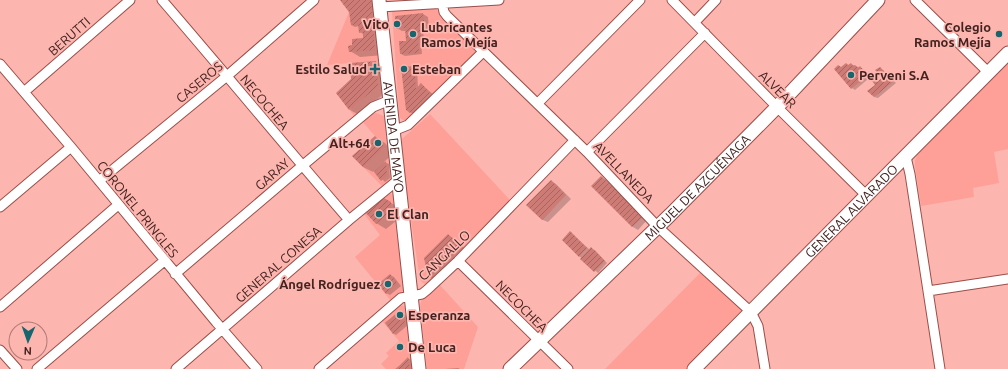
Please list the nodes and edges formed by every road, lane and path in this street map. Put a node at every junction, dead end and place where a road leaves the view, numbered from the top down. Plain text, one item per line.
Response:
1 (130, 0) edge
2 (162, 0) edge
3 (314, 0) edge
4 (499, 0) edge
5 (640, 0) edge
6 (672, 0) edge
7 (716, 0) edge
8 (878, 0) edge
9 (915, 0) edge
10 (442, 3) junction
11 (380, 4) edge
12 (695, 22) junction
13 (706, 33) junction
14 (483, 52) junction
15 (1008, 53) edge
16 (0, 64) edge
17 (989, 73) junction
18 (227, 76) junction
19 (24, 92) junction
20 (390, 100) junction
21 (538, 103) junction
22 (777, 107) junction
23 (393, 131) junction
24 (575, 140) junction
25 (71, 147) junction
26 (587, 152) junction
27 (906, 157) junction
28 (302, 166) junction
29 (398, 180) junction
30 (99, 181) junction
31 (867, 196) junction
32 (118, 205) junction
33 (0, 207) edge
34 (349, 220) junction
35 (658, 227) junction
36 (164, 261) junction
37 (458, 261) junction
38 (175, 274) junction
39 (1008, 279) edge
40 (928, 291) junction
41 (411, 296) junction
42 (0, 307) edge
43 (751, 312) junction
44 (222, 329) junction
45 (539, 341) junction
46 (0, 350) edge
47 (17, 369) edge
48 (37, 369) edge
49 (176, 369) edge
50 (257, 369) edge
51 (319, 369) edge
52 (419, 369) edge
53 (510, 369) edge
54 (568, 369) edge
55 (694, 369) edge
56 (765, 369) edge
57 (940, 369) edge

1 - 19 street, BERUTTI
2 - 18 street, NECOCHEA
3 - 18 street, CASEROS
4 - 10 street
5 - 21 street
6 - 12 street, ALVEAR
7 - 12 street
8 - 22 street, MIGUEL DE AZCUÉNAGA
9 - 17 street
10 - 11 street
10 - 14 street, AVELLANEDA
11 - 20 street, AVENIDA DE MAYO
12 - 13 street, ALVEAR
13 - 22 street, ALVEAR
13 - 26 street
14 - 21 street, AVELLANEDA
14 - 23 street
15 - 17 street, GENERAL ALVARADO
16 - 19 street, CORONEL PRINGLES
17 - 27 street, GENERAL ALVARADO
18 - 28 street, NECOCHEA
18 - 30 street, CASEROS
19 - 25 street, CORONEL PRINGLES
20 - 23 street, AVENIDA DE MAYO
20 - 28 street, GARAY
21 - 24 street, AVELLANEDA
22 - 31 street, ALVEAR
22 - 35 street, MIGUEL DE AZCUÉNAGA
23 - 29 street, AVENIDA DE MAYO
24 - 26 street, AVELLANEDA
24 - 37 street, CANGALLO
25 - 30 street, CORONEL PRINGLES
25 - 33 street
26 - 35 street, AVELLANEDA
27 - 31 street, GENERAL ALVARADO
27 - 40 street
28 - 34 street, NECOCHEA
28 - 38 street, GARAY
29 - 34 street, GENERAL CONESA
29 - 41 street, AVENIDA DE MAYO
30 - 32 street, CORONEL PRINGLES
31 - 43 street, GENERAL ALVARADO
32 - 36 street, CORONEL PRINGLES
32 - 42 street
34 - 44 street, GENERAL CONESA
35 - 43 street, AVELLANEDA
35 - 45 street, MIGUEL DE AZCUÉNAGA
36 - 38 street, CORONEL PRINGLES
36 - 48 street
37 - 41 street, CANGALLO
37 - 45 street, NECOCHEA
38 - 44 street, CORONEL PRINGLES
39 - 40 street
40 - 57 street
41 - 51 street, CANGALLO
41 - 52 street, AVENIDA DE MAYO
43 - 55 street, GENERAL ALVARADO
43 - 56 street, AVELLANEDA
44 - 49 street, GENERAL CONESA
44 - 50 street, CORONEL PRINGLES
45 - 53 street, MIGUEL DE AZCUÉNAGA
45 - 54 street, NECOCHEA
46 - 47 street

